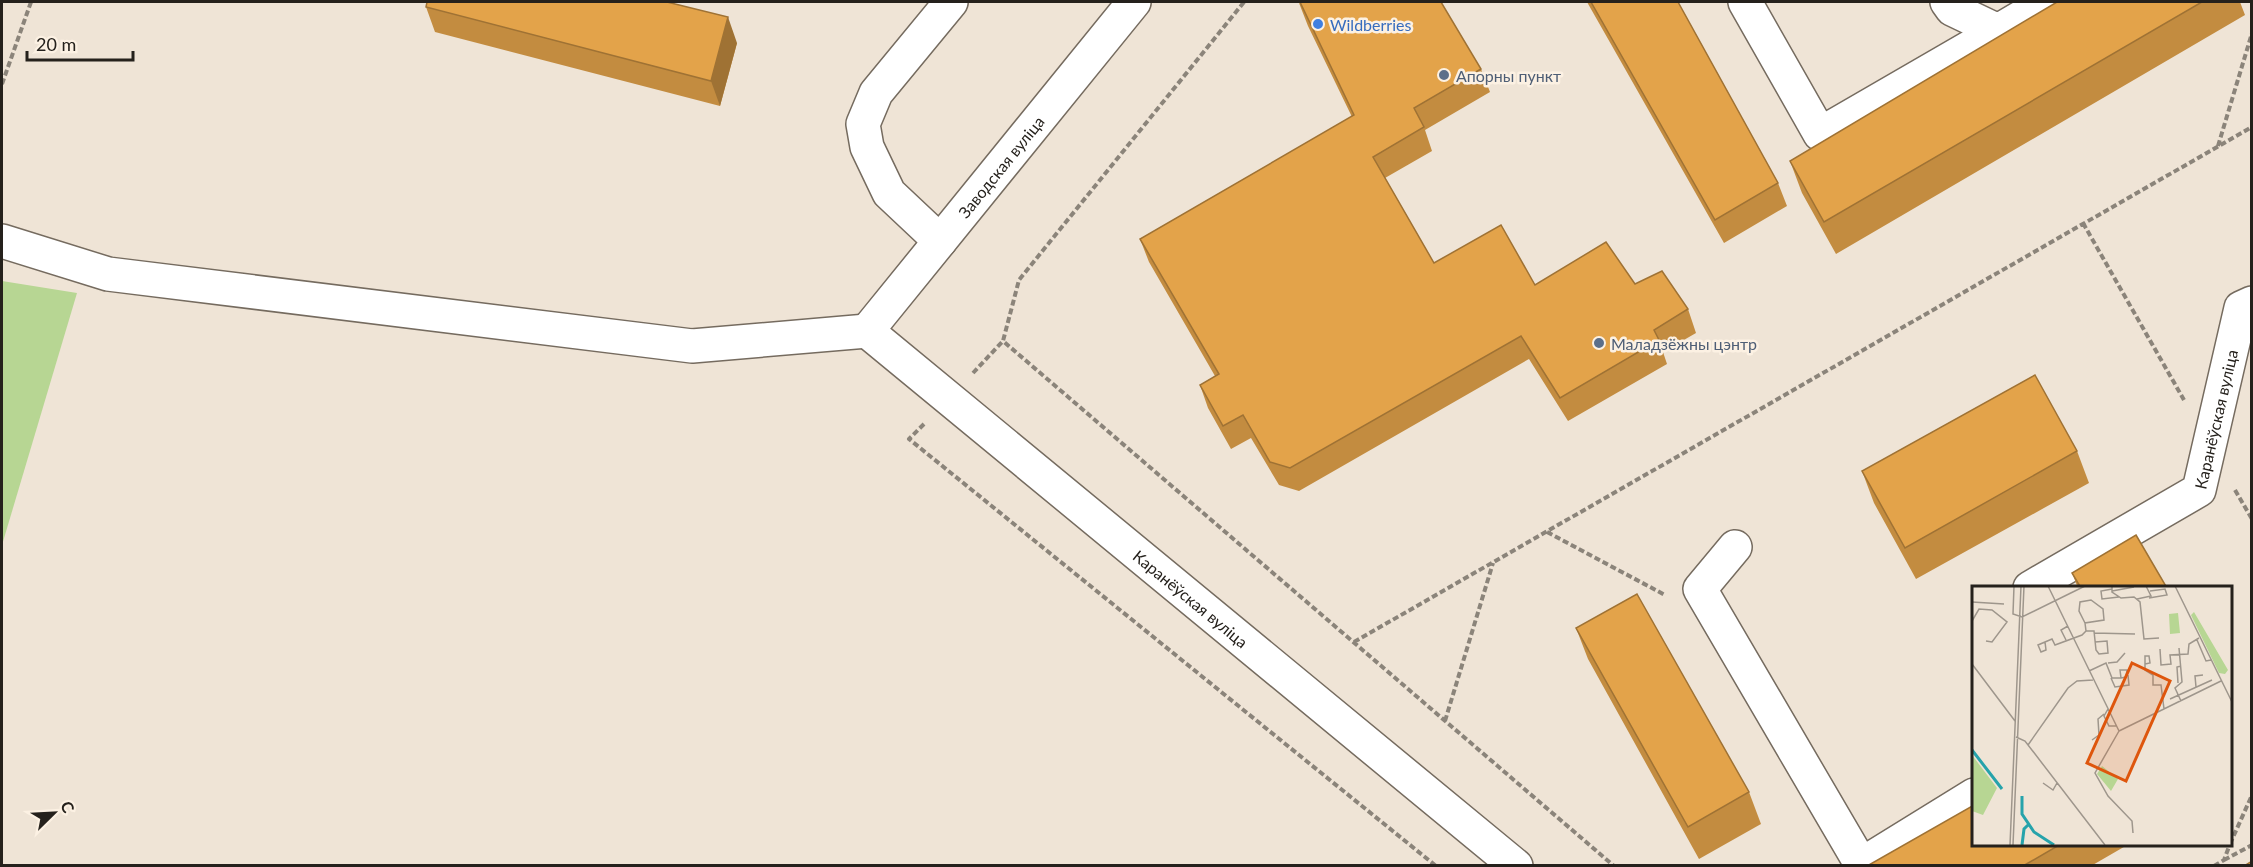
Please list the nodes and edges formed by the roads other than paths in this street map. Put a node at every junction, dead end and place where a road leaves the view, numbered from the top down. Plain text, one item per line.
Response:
1 (951, 2) edge
2 (1134, 2) edge
3 (1745, 2) edge
4 (1947, 2) edge
5 (2047, 2) edge
6 (1998, 31) junction
7 (2, 241) edge
8 (940, 241) junction
9 (2252, 303) edge
10 (867, 331) junction
11 (1735, 547) dead end
12 (2033, 586) edge
13 (1972, 796) edge
14 (1860, 865) edge
15 (1516, 866) edge

1 - 8 street
2 - 8 street, Заводская вуліца
3 - 6 street
4 - 6 street
5 - 6 street
7 - 10 street
8 - 10 street, Заводская вуліца
9 - 12 street, Каранёўская вуліца
10 - 15 street, Каранёўская вуліца
11 - 14 street
13 - 14 street

